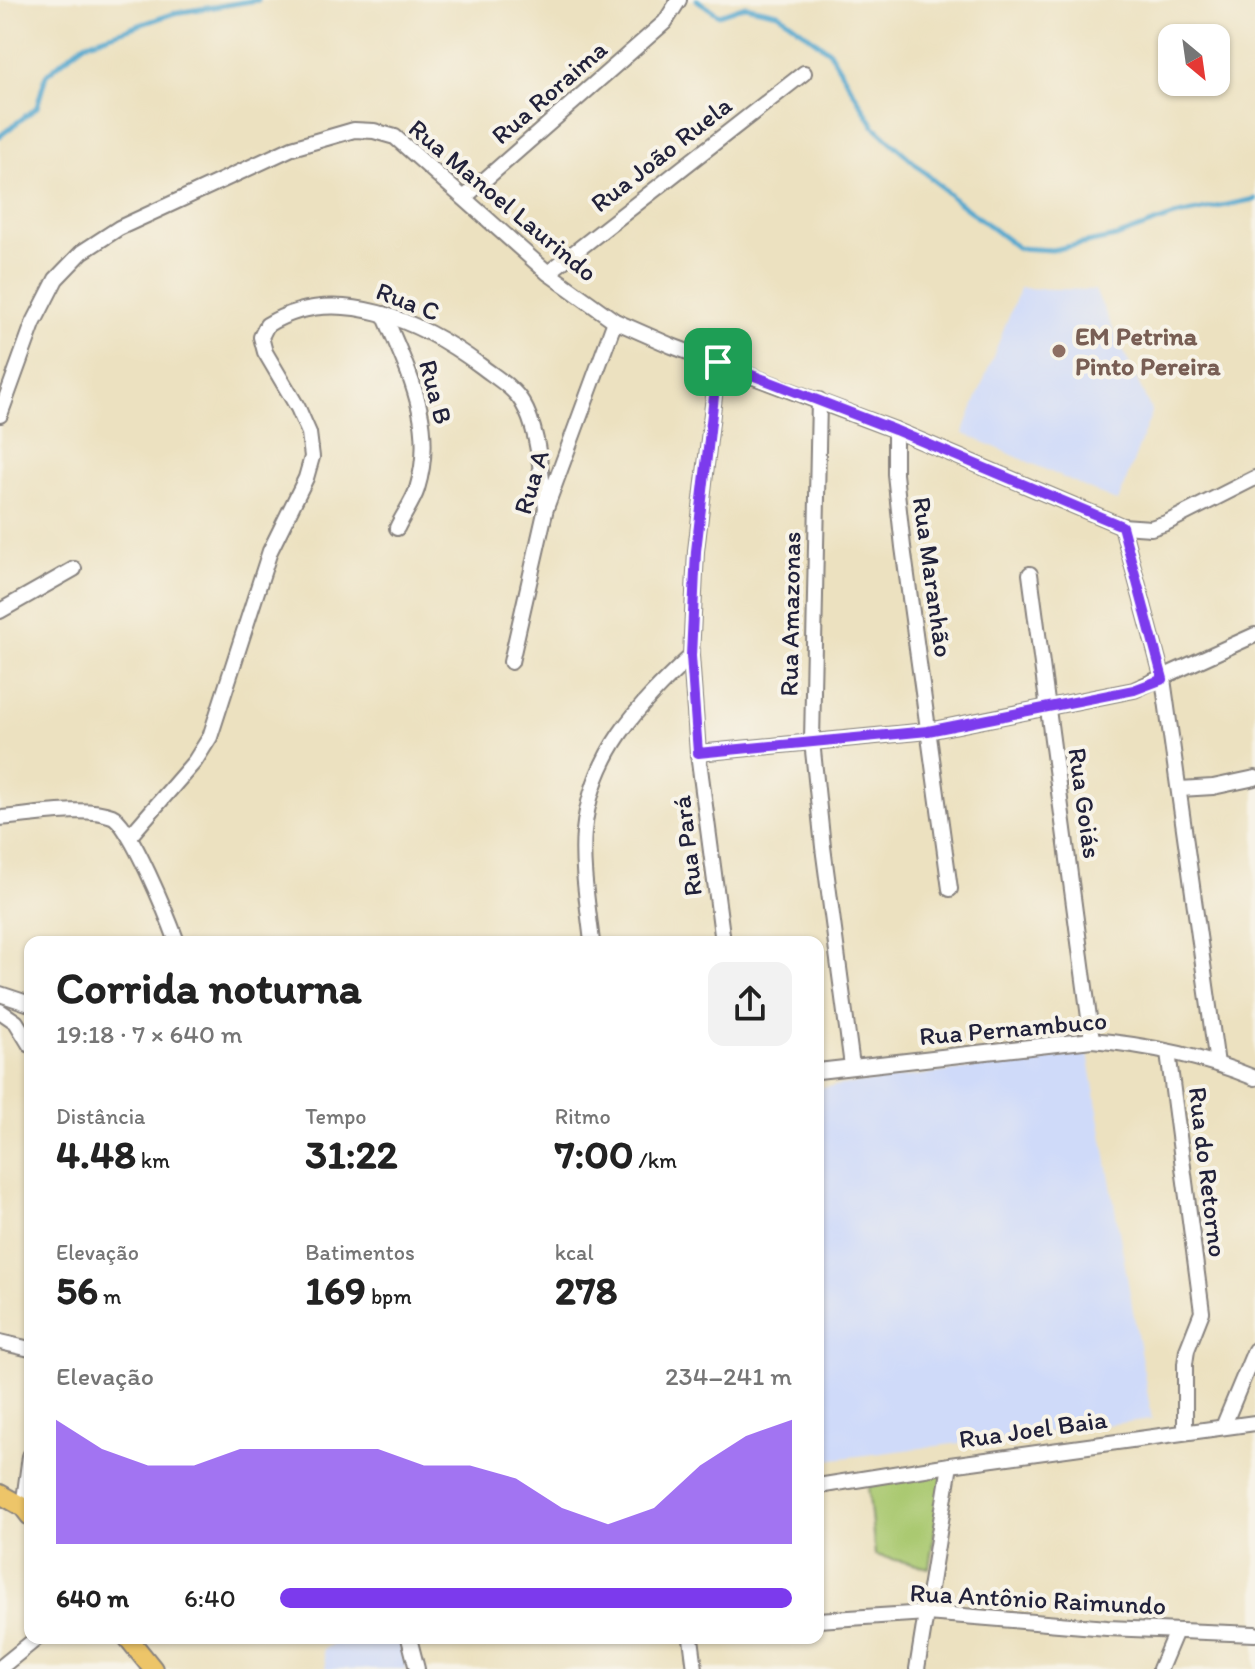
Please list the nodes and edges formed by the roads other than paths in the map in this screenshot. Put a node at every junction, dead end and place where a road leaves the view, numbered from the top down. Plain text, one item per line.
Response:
1 (678, 0) edge
2 (804, 73) dead end
3 (465, 197) junction
4 (548, 273) junction
5 (384, 314) junction
6 (615, 321) junction
7 (718, 362) junction
8 (819, 400) junction
9 (0, 415) edge
10 (895, 430) junction
11 (1255, 478) edge
12 (546, 508) junction
13 (1122, 526) junction
14 (397, 528) dead end
15 (74, 569) dead end
16 (1030, 574) dead end
17 (0, 611) edge
18 (1255, 635) edge
19 (691, 656) junction
20 (511, 662) dead end
21 (1163, 679) junction
22 (1049, 707) junction
23 (928, 731) junction
24 (812, 741) junction
25 (698, 753) junction
26 (1255, 778) edge
27 (1180, 789) junction
28 (0, 818) edge
29 (130, 836) junction
30 (950, 889) dead end
31 (174, 936) edge
32 (592, 936) edge
33 (722, 936) edge
34 (0, 994) edge
35 (24, 1002) edge
36 (0, 1011) edge
37 (24, 1035) edge
38 (1092, 1040) junction
39 (1168, 1052) junction
40 (1217, 1064) junction
41 (852, 1066) junction
42 (824, 1070) edge
43 (1253, 1074) edge
44 (0, 1342) edge
45 (24, 1348) edge
46 (1255, 1350) edge
47 (1255, 1423) edge
48 (1223, 1427) junction
49 (1185, 1432) junction
50 (950, 1465) junction
51 (824, 1485) edge
52 (0, 1494) edge
53 (24, 1510) edge
54 (927, 1613) junction
55 (824, 1620) edge
56 (1176, 1631) junction
57 (1255, 1634) edge
58 (30, 1644) edge
59 (133, 1644) edge
60 (411, 1644) edge
61 (692, 1644) edge
62 (0, 1668) edge
63 (153, 1669) edge
64 (417, 1669) edge
65 (695, 1669) edge
66 (917, 1669) edge
67 (1160, 1669) edge

1 - 3 street, Rua Roraima
2 - 4 street, Rua João Ruela
3 - 4 street, Rua Manoel Laurindo
3 - 9 street, Rua Manoel Laurindo
4 - 6 street, Rua Manoel Laurindo
5 - 12 street, Rua C
5 - 14 street, Rua B
5 - 29 street, Rua C
6 - 7 street, Rua Manoel Laurindo
6 - 12 street, Rua A
7 - 8 street, Rua Manoel Laurindo
7 - 19 street, Rua Pará
8 - 10 street, Rua Manoel Laurindo
8 - 24 street, Rua Amazonas
10 - 13 street, Rua Manoel Laurindo
10 - 23 street, Rua Maranhão
11 - 13 street, Rua Manoel Laurindo
12 - 20 street, Rua A
13 - 21 street
15 - 17 street
16 - 22 street, Rua Goiás
18 - 21 street
19 - 25 street, Rua Pará
19 - 32 street
21 - 22 street
21 - 27 street
22 - 23 street
22 - 38 street, Rua Goiás
23 - 24 street
23 - 30 street, Rua Maranhão
24 - 25 street
24 - 41 street, Rua Amazonas
25 - 33 street, Rua Pará
26 - 27 street
27 - 40 street
28 - 29 street
29 - 31 street
34 - 35 street
36 - 37 street
38 - 39 street, Rua Pernambuco
38 - 41 street, Rua Pernambuco
39 - 40 street, Rua Pernambuco
39 - 49 street, Rua do Retorno
40 - 43 street, Rua Pernambuco
41 - 42 street, Rua Pernambuco
44 - 45 street
46 - 48 street
47 - 48 street, Rua Joel Baia
48 - 49 street, Rua Joel Baia
49 - 50 street, Rua Joel Baia
50 - 51 street, Rua Joel Baia
50 - 54 street
52 - 53 main road
54 - 55 street, Rua Antônio Raimundo
54 - 56 street, Rua Antônio Raimundo
54 - 66 street
56 - 57 street, Rua Antônio Raimundo
56 - 67 street
58 - 62 street
59 - 63 main road
60 - 64 street
61 - 65 street

